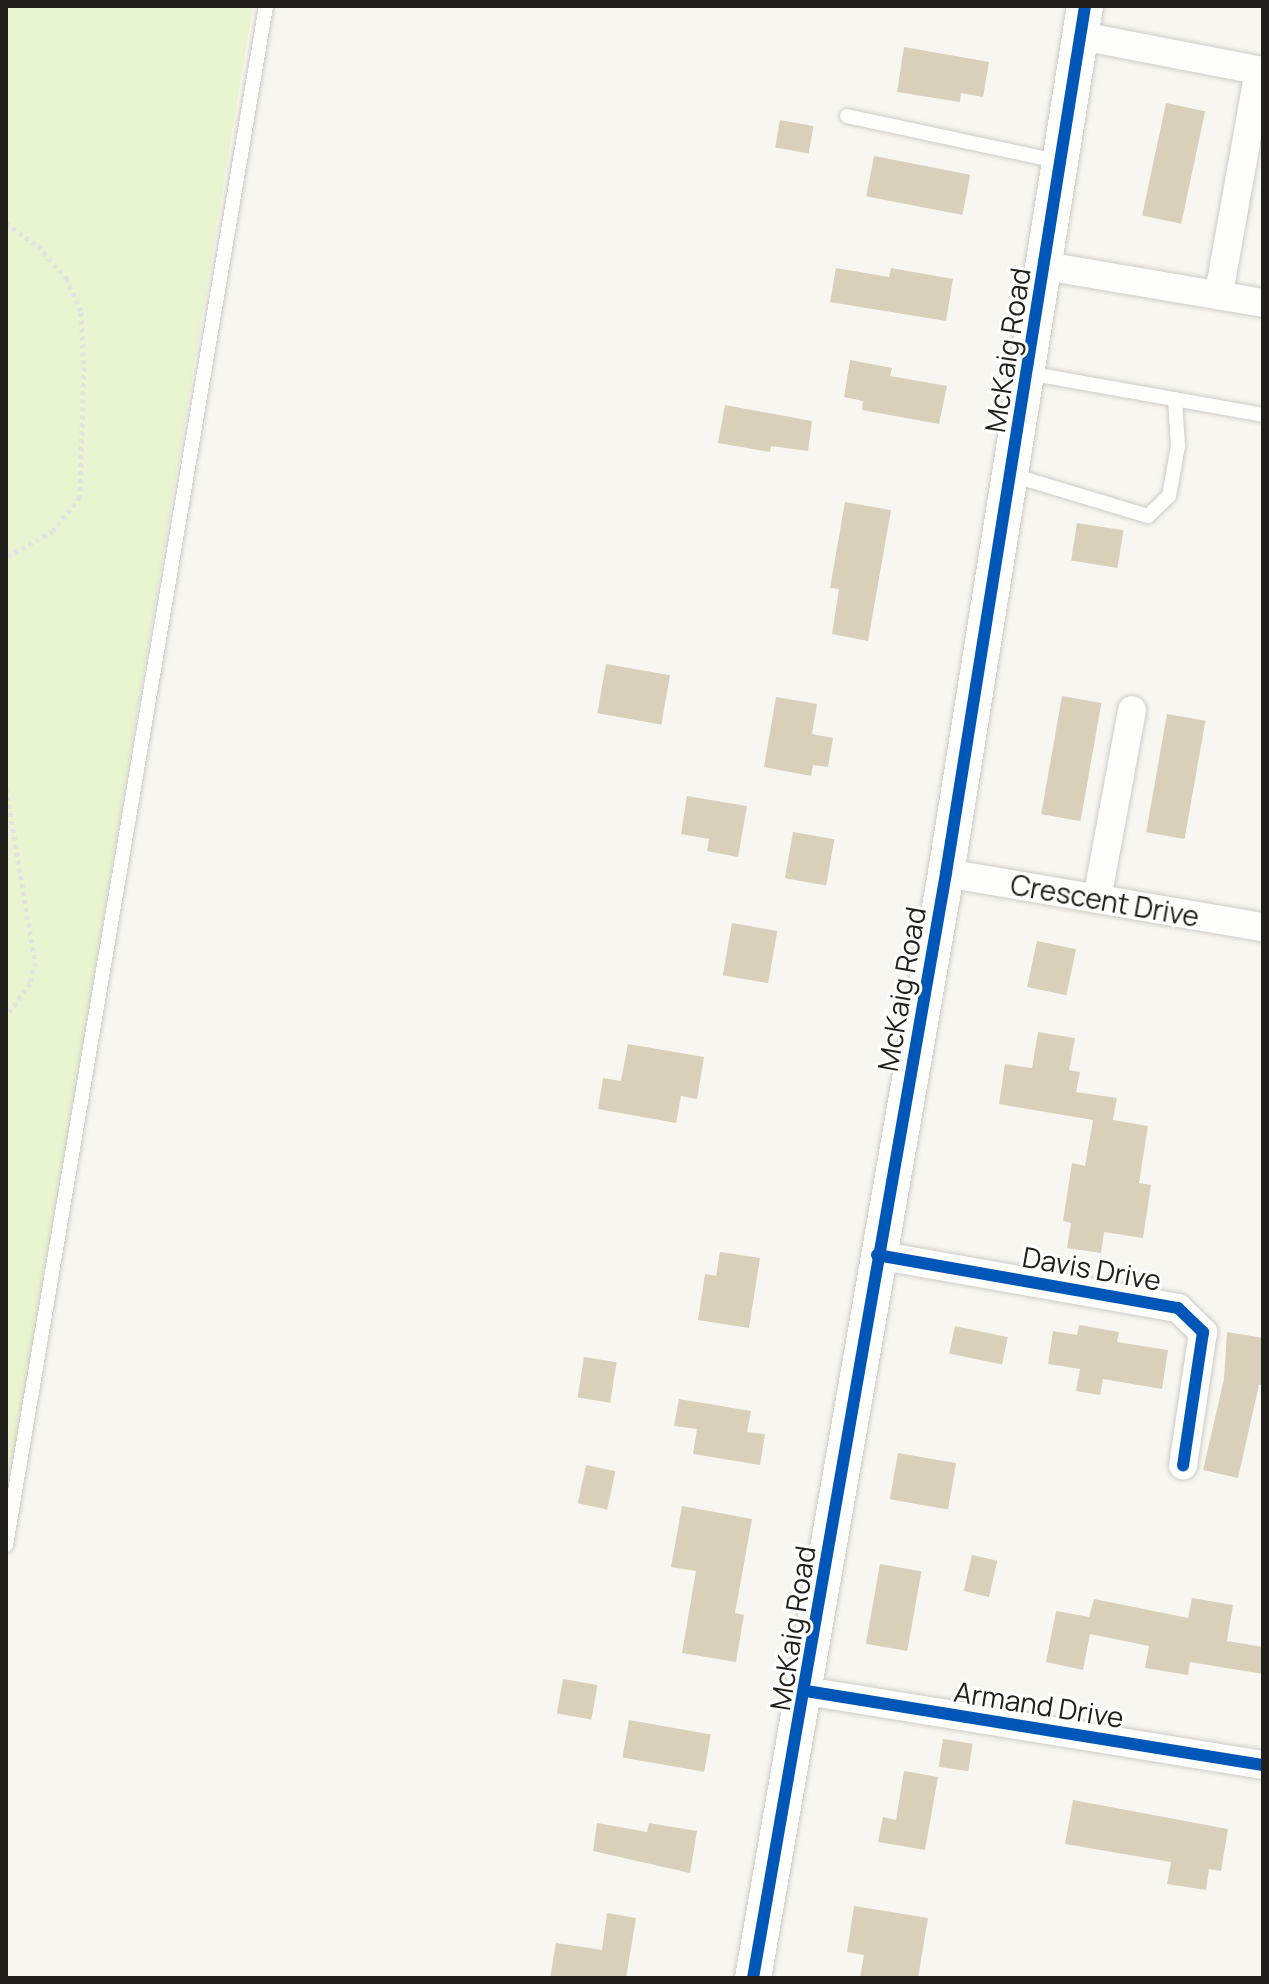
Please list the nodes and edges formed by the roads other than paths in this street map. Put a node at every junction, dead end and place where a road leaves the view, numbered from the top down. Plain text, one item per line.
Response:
1 (266, 6) edge
2 (1083, 21) edge
3 (1261, 71) edge
4 (847, 116) dead end
5 (1061, 162) junction
6 (1045, 266) junction
7 (1219, 293) junction
8 (1263, 303) edge
9 (1028, 373) junction
10 (1175, 399) junction
11 (1263, 415) edge
12 (1011, 475) junction
13 (1132, 710) dead end
14 (946, 873) junction
15 (1097, 899) junction
16 (1263, 927) edge
17 (877, 1255) junction
18 (1183, 1466) dead end
19 (6, 1545) edge
20 (806, 1691) junction
21 (1263, 1765) edge
22 (753, 1978) edge

1 - 19 lane
2 - 3 street
2 - 5 street, McKaig Road
3 - 7 street
4 - 5 lane
5 - 6 street, McKaig Road
6 - 7 street
6 - 9 street, McKaig Road
7 - 8 street
9 - 10 lane
9 - 12 street, McKaig Road
10 - 11 lane
10 - 12 lane
12 - 14 street, McKaig Road
13 - 15 street
14 - 15 street, Crescent Drive
14 - 17 street, McKaig Road
15 - 16 street, Crescent Drive
17 - 18 street, Davis Drive
17 - 20 street, McKaig Road
20 - 21 street, Armand Drive
20 - 22 street, McKaig Road

